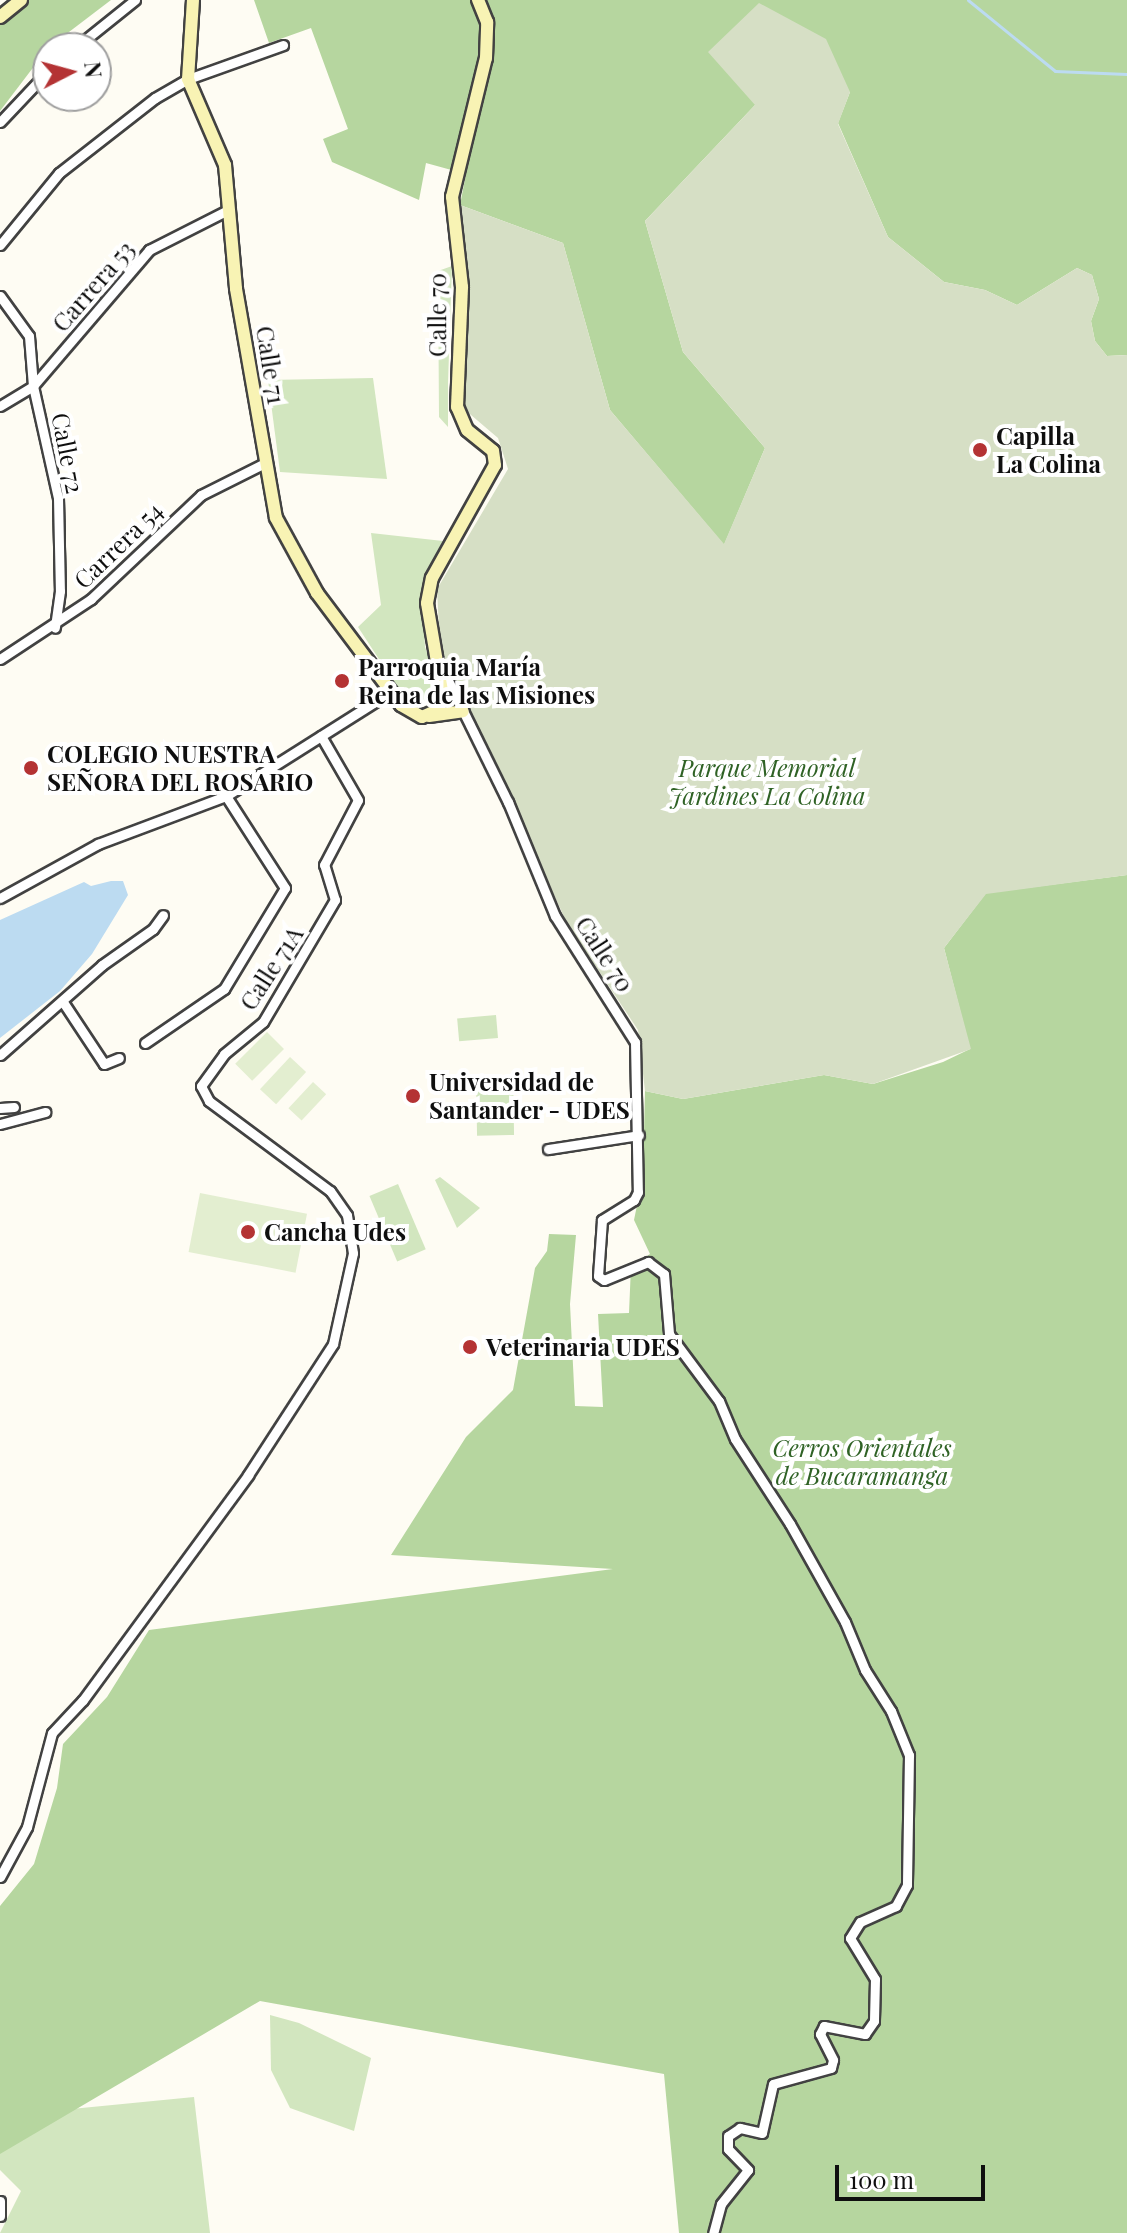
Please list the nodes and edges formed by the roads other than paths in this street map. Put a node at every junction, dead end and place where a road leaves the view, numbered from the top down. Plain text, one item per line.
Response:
1 (21, 0) edge
2 (135, 0) edge
3 (193, 0) edge
4 (478, 0) edge
5 (0, 17) edge
6 (95, 32) edge
7 (283, 45) dead end
8 (188, 79) junction
9 (32, 88) edge
10 (0, 122) edge
11 (228, 210) junction
12 (0, 245) edge
13 (0, 296) edge
14 (33, 386) junction
15 (0, 406) edge
16 (265, 463) junction
17 (55, 628) junction
18 (434, 652) junction
19 (0, 659) edge
20 (442, 681) junction
21 (392, 691) junction
22 (401, 705) junction
23 (463, 711) junction
24 (426, 716) junction
25 (321, 736) junction
26 (226, 796) junction
27 (0, 898) edge
28 (163, 915) dead end
29 (63, 1002) junction
30 (145, 1043) dead end
31 (0, 1055) edge
32 (119, 1058) dead end
33 (14, 1107) dead end
34 (0, 1108) edge
35 (45, 1112) dead end
36 (0, 1124) edge
37 (639, 1135) junction
38 (548, 1149) dead end
39 (0, 1877) edge
40 (0, 2201) edge
41 (0, 2216) edge
42 (713, 2233) edge

1 - 5 street
2 - 6 street
3 - 8 street, Calle 71
4 - 18 street, Calle 70
7 - 8 street
8 - 11 street, Calle 71
8 - 12 street
9 - 10 street
11 - 14 street, Carrera 53
11 - 16 street, Calle 71
13 - 14 street, Calle 72
14 - 15 street, Carrera 53
14 - 17 street, Calle 72
16 - 17 street, Carrera 54
16 - 21 street, Calle 71
17 - 19 street, Carrera 54
18 - 20 street, Calle 70
18 - 23 street, Calle 70
20 - 22 street
20 - 24 street
21 - 22 street, Calle 71
21 - 25 street
22 - 24 street
23 - 24 street
23 - 37 street, Calle 70
25 - 26 street
25 - 39 street, Calle 71A
26 - 27 street
26 - 30 street
28 - 29 street
29 - 31 street
29 - 32 street
33 - 34 street
35 - 36 street
37 - 38 street
37 - 42 street, Calle 70
40 - 41 street

